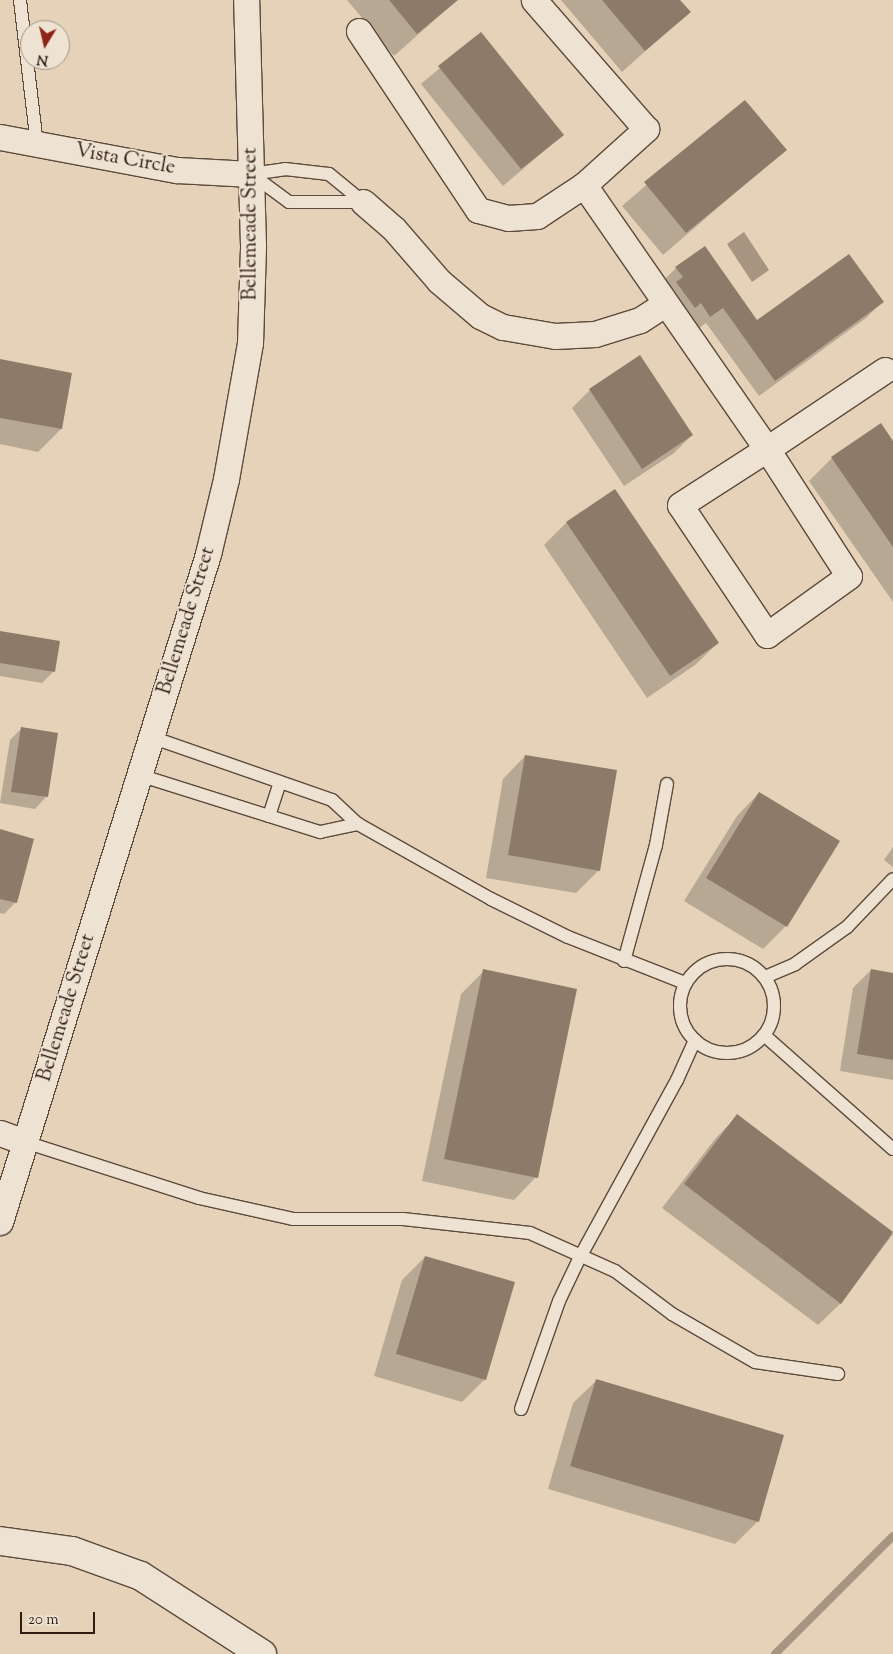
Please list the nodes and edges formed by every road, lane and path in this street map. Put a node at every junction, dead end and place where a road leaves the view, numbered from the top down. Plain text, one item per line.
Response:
1 (20, 0) edge
2 (246, 0) edge
3 (534, 0) edge
4 (359, 31) dead end
5 (0, 137) edge
6 (37, 144) junction
7 (251, 174) junction
8 (584, 185) junction
9 (364, 202) junction
10 (665, 304) junction
11 (885, 370) dead end
12 (767, 449) junction
13 (151, 737) junction
14 (139, 775) junction
15 (280, 783) junction
16 (667, 784) dead end
17 (269, 816) junction
18 (358, 824) junction
19 (893, 879) edge
20 (624, 961) junction
21 (765, 977) junction
22 (685, 983) junction
23 (764, 1035) junction
24 (695, 1040) junction
25 (0, 1133) edge
26 (25, 1142) junction
27 (893, 1149) edge
28 (0, 1222) edge
29 (580, 1257) junction
30 (838, 1374) dead end
31 (520, 1409) dead end
32 (0, 1540) edge
33 (262, 1654) edge

1 - 6 lane
2 - 7 street, Bellemeade Street
3 - 8 street
4 - 8 street
5 - 6 street, Vista Circle
6 - 7 street, Vista Circle
7 - 9 lane
7 - 9 lane
7 - 13 street, Bellemeade Street
8 - 10 street
9 - 10 street
10 - 12 street
11 - 12 street
12 - 12 street
13 - 14 street, Bellemeade Street
13 - 15 lane
14 - 17 lane
14 - 26 street, Bellemeade Street
15 - 17 lane
15 - 18 lane
16 - 20 lane
17 - 18 lane
18 - 20 lane
19 - 21 lane
20 - 22 lane
21 - 22 lane
21 - 23 lane
22 - 24 lane
23 - 24 lane
23 - 27 lane
24 - 29 lane
25 - 26 street
26 - 28 street, Bellemeade Street
26 - 29 lane
29 - 30 lane
29 - 31 lane
32 - 33 street

